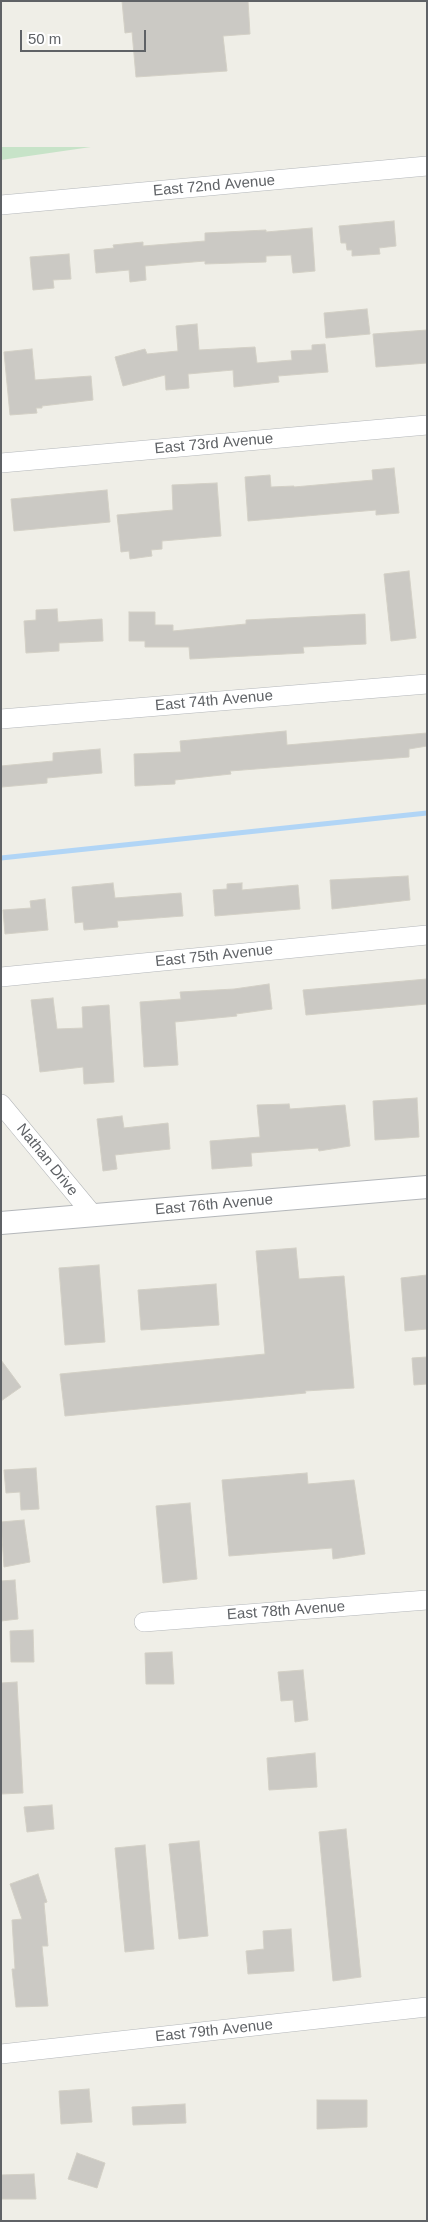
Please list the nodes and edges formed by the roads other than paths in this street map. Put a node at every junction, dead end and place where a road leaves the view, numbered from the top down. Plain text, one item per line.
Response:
1 (427, 166) edge
2 (1, 205) edge
3 (427, 425) edge
4 (1, 463) edge
5 (427, 684) edge
6 (1, 719) edge
7 (427, 935) edge
8 (1, 977) edge
9 (1, 1104) edge
10 (427, 1187) edge
11 (92, 1216) junction
12 (1, 1224) edge
13 (427, 1600) edge
14 (144, 1622) dead end
15 (427, 2007) edge
16 (1, 2054) edge

1 - 2 street, East 72nd Avenue
3 - 4 street, East 73rd Avenue
5 - 6 street, East 74th Avenue
7 - 8 street, East 75th Avenue
9 - 11 street, Nathan Drive
10 - 11 street, East 76th Avenue
11 - 12 street, East 76th Avenue
13 - 14 street, East 78th Avenue
15 - 16 street, East 79th Avenue

